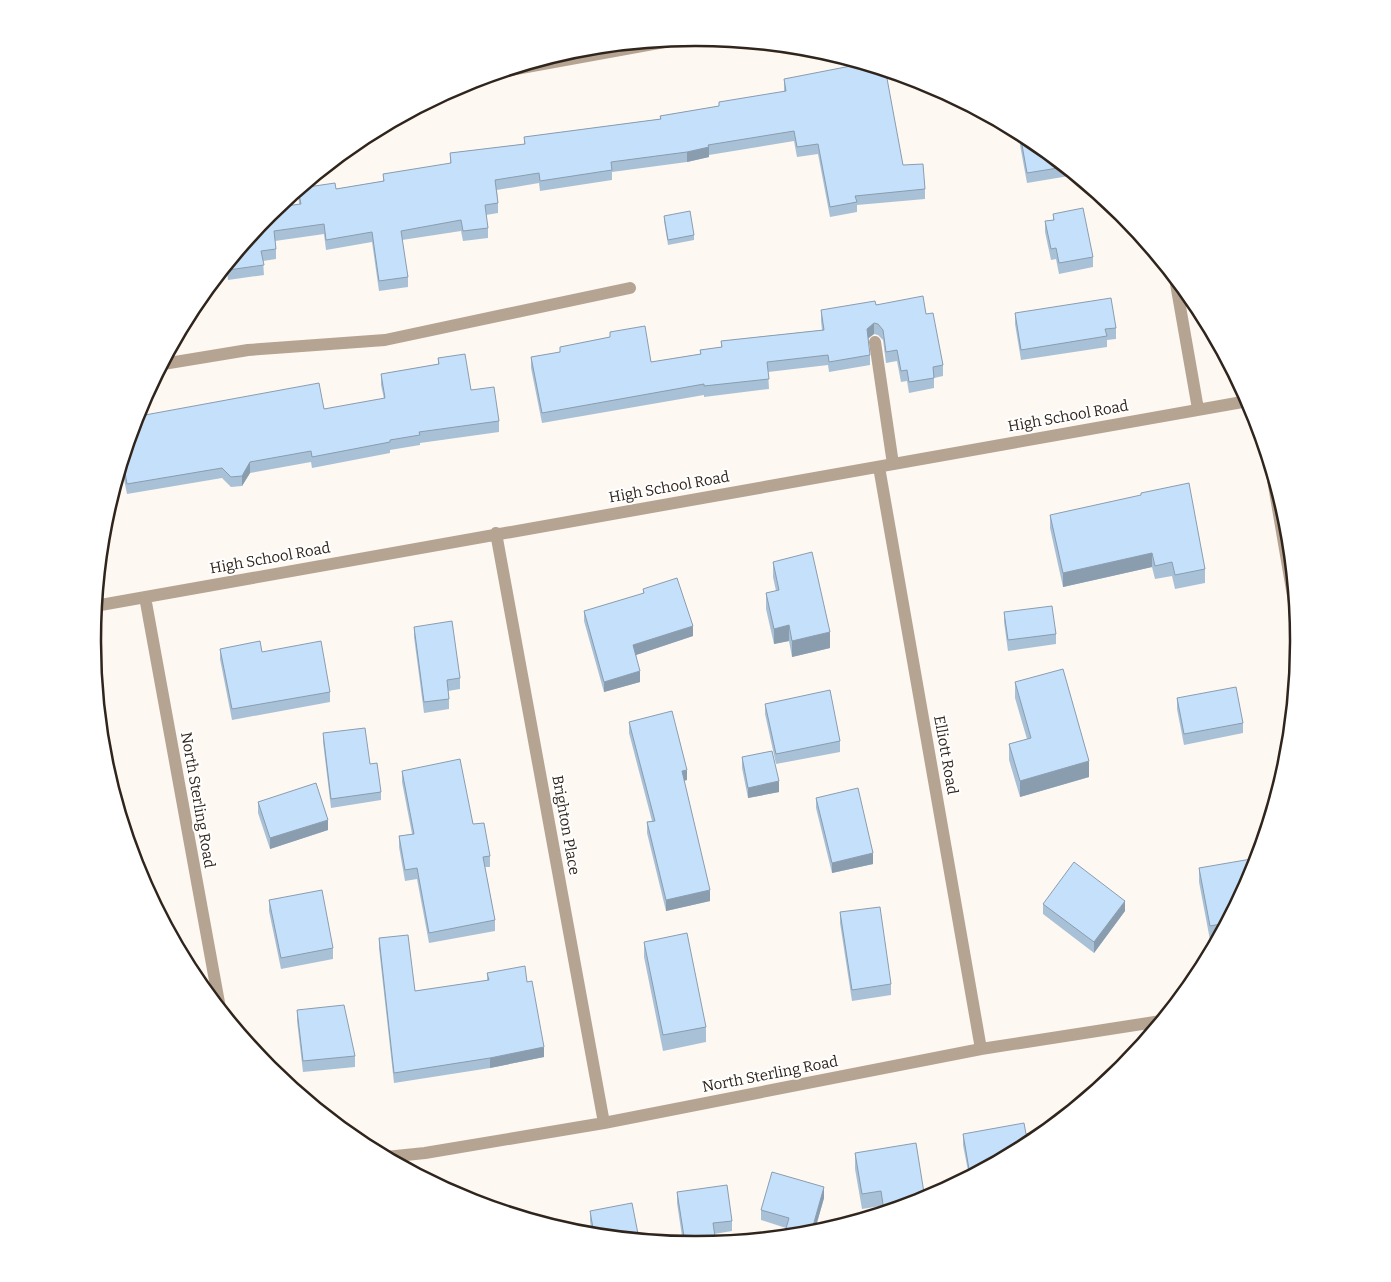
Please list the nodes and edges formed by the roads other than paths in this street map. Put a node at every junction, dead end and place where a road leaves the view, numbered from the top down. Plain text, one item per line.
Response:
1 (630, 288) dead end
2 (1177, 292) edge
3 (875, 342) dead end
4 (170, 363) edge
5 (1240, 402) edge
6 (1198, 409) junction
7 (893, 464) junction
8 (879, 467) junction
9 (496, 533) junction
10 (145, 597) junction
11 (102, 605) edge
12 (217, 994) edge
13 (1152, 1022) edge
14 (981, 1049) junction
15 (604, 1123) junction
16 (398, 1156) edge

1 - 4 street
2 - 6 street
3 - 7 street
5 - 6 street, High School Road
6 - 7 street, High School Road
7 - 8 street, High School Road
8 - 9 street, High School Road
8 - 14 street, Elliott Road
9 - 10 street, High School Road
9 - 15 street, Brighton Place
10 - 11 street, High School Road
10 - 12 street, North Sterling Road
13 - 14 street, North Sterling Road
14 - 15 street, North Sterling Road
15 - 16 street, North Sterling Road

